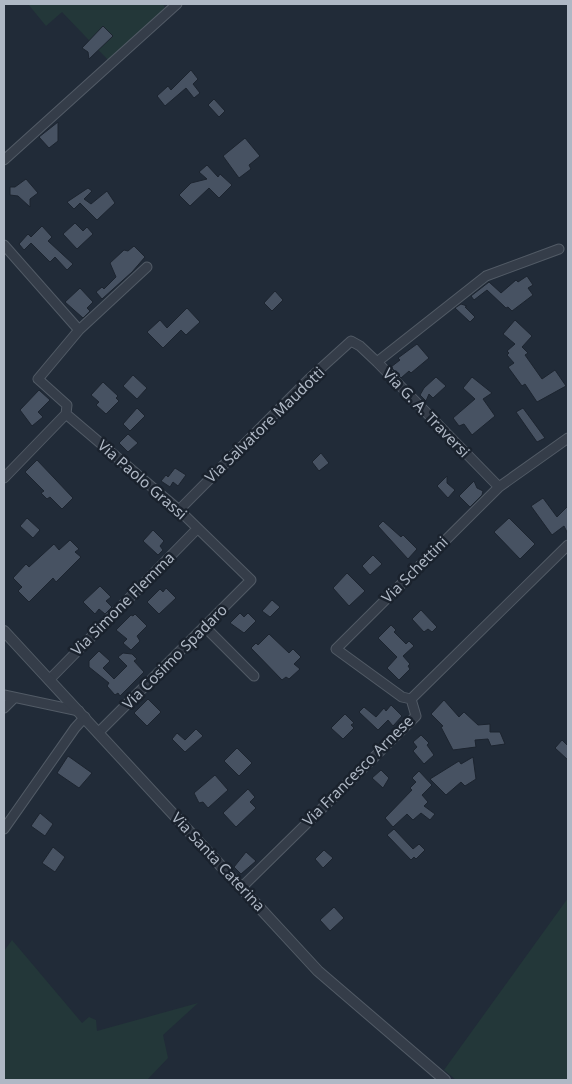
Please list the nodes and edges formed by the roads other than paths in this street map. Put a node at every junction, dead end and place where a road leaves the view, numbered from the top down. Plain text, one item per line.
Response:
1 (177, 4) edge
2 (4, 160) edge
3 (4, 245) edge
4 (559, 249) dead end
5 (147, 267) dead end
6 (79, 330) junction
7 (351, 341) joint
8 (377, 362) junction
9 (66, 414) junction
10 (568, 438) edge
11 (4, 478) edge
12 (499, 487) junction
13 (179, 510) junction
14 (198, 529) junction
15 (568, 545) edge
16 (251, 580) joint
17 (205, 627) junction
18 (4, 631) edge
19 (254, 676) dead end
20 (49, 680) junction
21 (4, 695) edge
22 (14, 698) junction
23 (411, 699) junction
24 (4, 708) edge
25 (82, 714) junction
26 (98, 733) junction
27 (4, 829) edge
28 (241, 888) junction
29 (445, 1080) edge

1 - 2 street
3 - 6 street
4 - 8 street
5 - 6 street
6 - 9 street, Via Paolo Grassi
7 - 8 street, Via G. A. Traversi
7 - 13 street, Via Salvatore Maudotti
8 - 12 street, Via G. A. Traversi
9 - 11 street
9 - 13 street, Via Paolo Grassi
10 - 12 street, Via Schettini
12 - 23 street, Via Schettini
13 - 14 street, Via Paolo Grassi
14 - 16 street, Via Paolo Grassi
14 - 20 street, Via Simone Flemma
15 - 23 street, Via Francesco Arnese
16 - 17 street, Via Cosimo Spadaro
17 - 19 street
17 - 26 street, Via Cosimo Spadaro
18 - 20 street, Via Santa Caterina
20 - 25 street, Via Santa Caterina
21 - 22 street
22 - 24 street
22 - 25 street
23 - 28 street, Via Francesco Arnese
25 - 26 street, Via Santa Caterina
25 - 27 street
26 - 28 street, Via Santa Caterina
28 - 29 street, Via Santa Caterina

